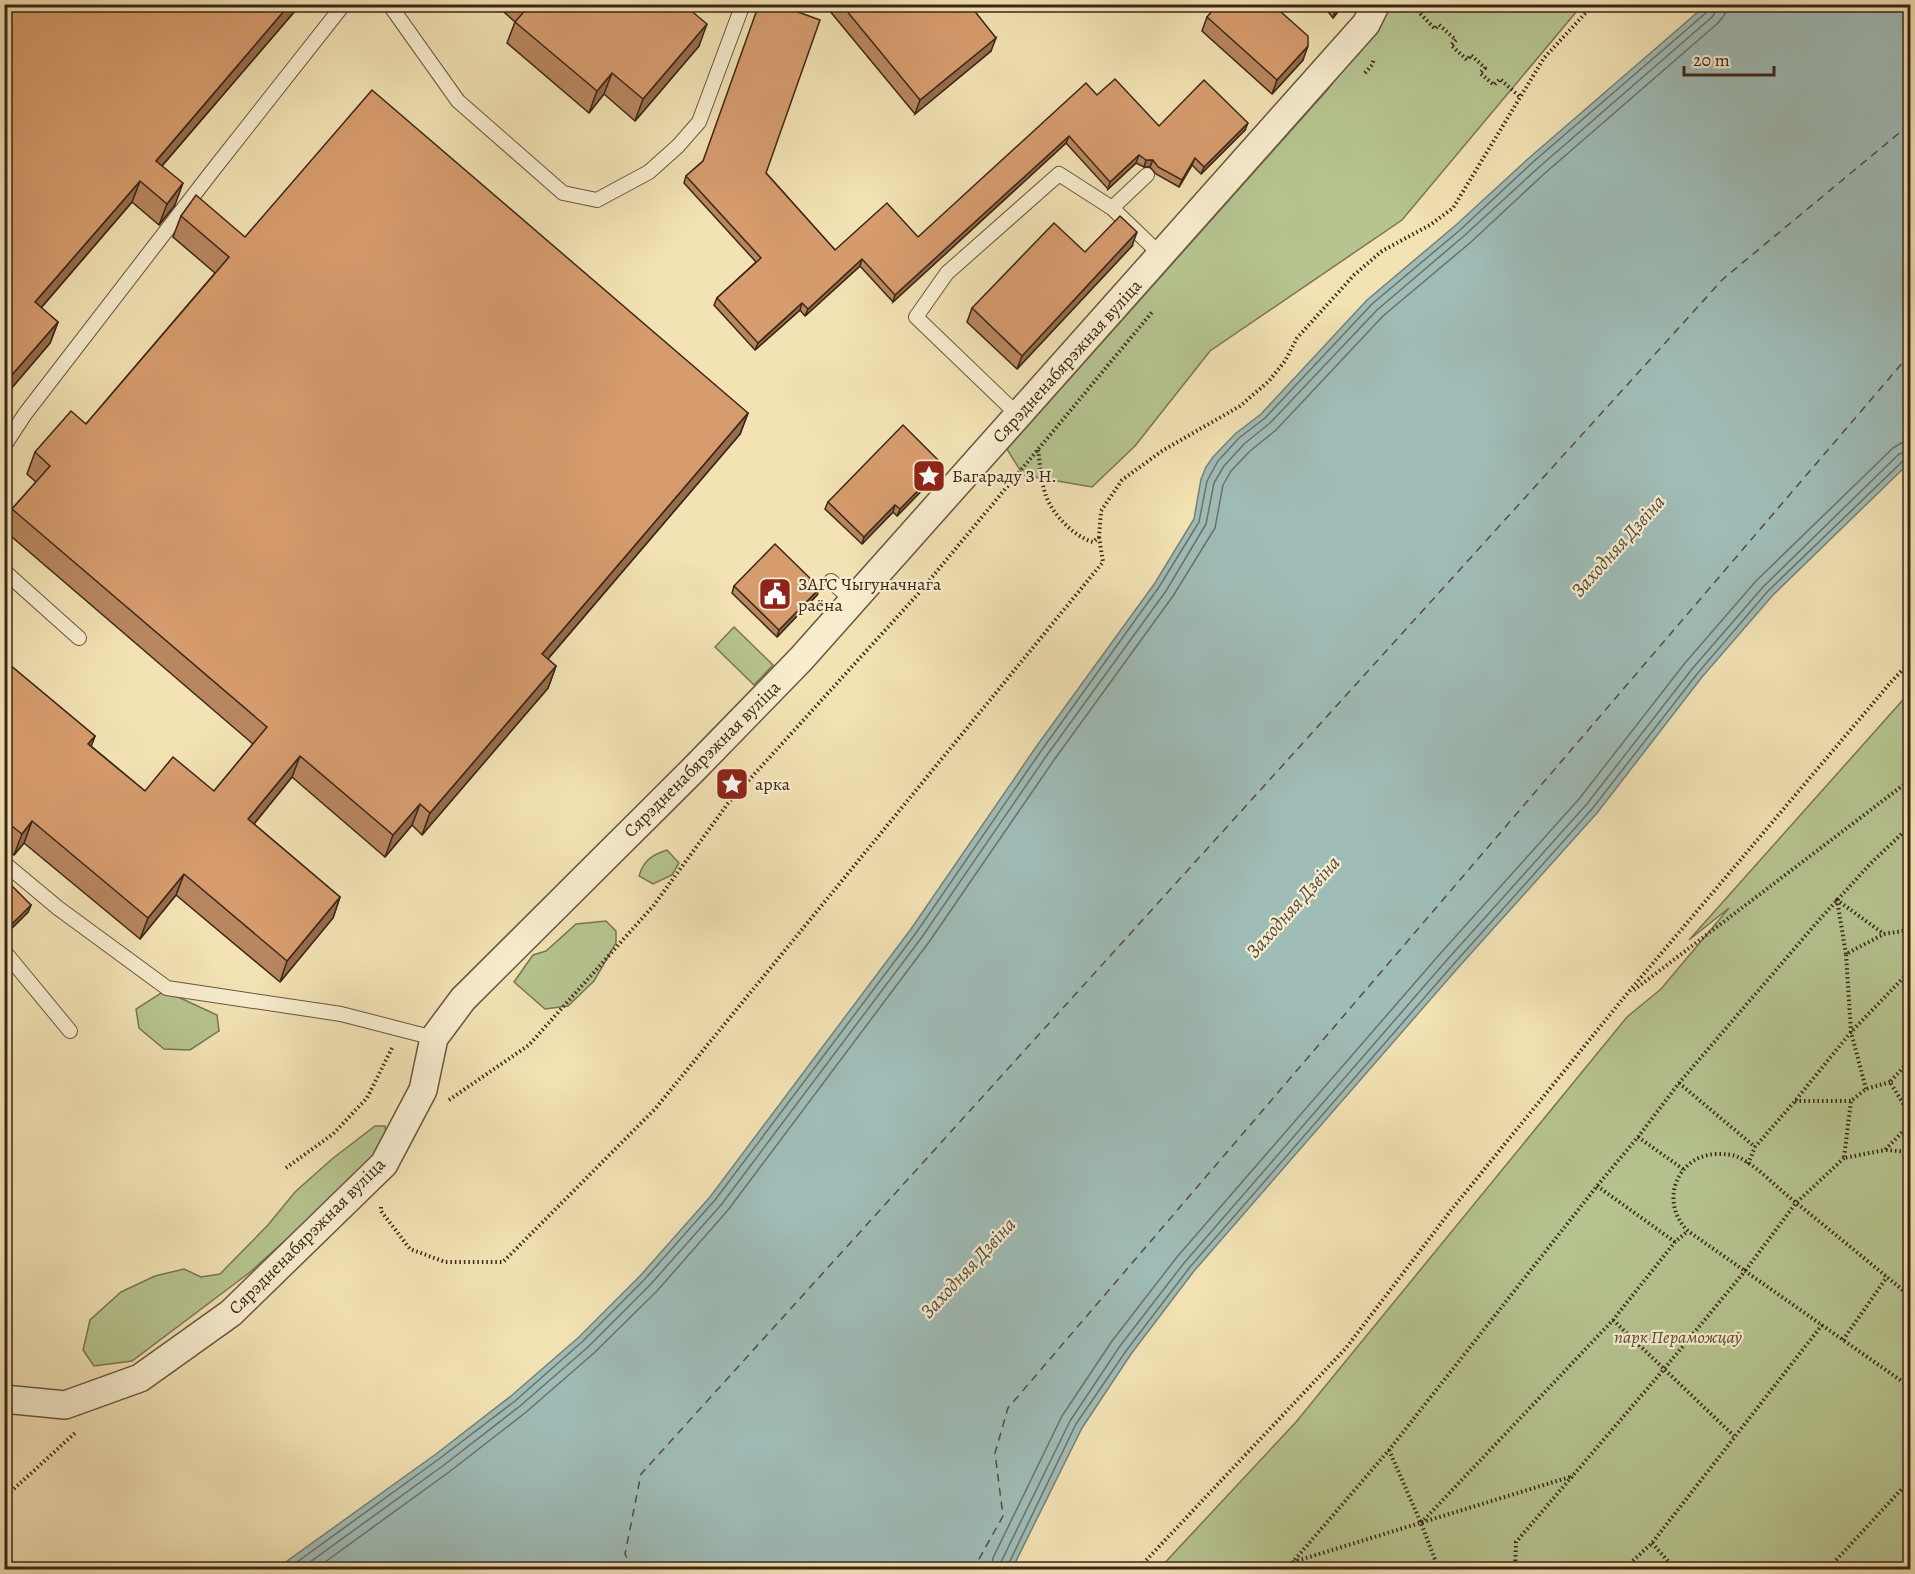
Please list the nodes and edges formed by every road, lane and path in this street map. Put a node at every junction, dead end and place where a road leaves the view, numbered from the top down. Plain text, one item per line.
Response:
1 (344, 4) edge
2 (389, 4) edge
3 (743, 4) edge
4 (1411, 4) edge
5 (1594, 4) edge
6 (1371, 14) edge
7 (1376, 54) dead end
8 (1364, 73) dead end
9 (1520, 96) junction
10 (1147, 175) dead end
11 (1112, 208) junction
12 (1161, 255) junction
13 (1157, 306) dead end
14 (1018, 415) junction
15 (4, 446) edge
16 (1038, 450) junction
17 (1100, 537) junction
18 (4, 571) edge
19 (831, 581) dead end
20 (853, 601) junction
21 (79, 638) dead end
22 (1911, 662) edge
23 (1911, 780) edge
24 (1910, 827) edge
25 (4, 863) edge
26 (1838, 900) junction
27 (1911, 930) edge
28 (1884, 934) junction
29 (4, 951) edge
30 (1846, 954) junction
31 (1911, 971) edge
32 (1626, 995) junction
33 (402, 1028) junction
34 (70, 1031) dead end
35 (1851, 1032) junction
36 (434, 1038) junction
37 (1911, 1060) edge
38 (1890, 1082) junction
39 (1679, 1083) junction
40 (1866, 1089) junction
41 (1796, 1101) junction
42 (1851, 1101) junction
43 (445, 1103) dead end
44 (1911, 1115) edge
45 (1911, 1124) edge
46 (1638, 1137) junction
47 (1755, 1147) junction
48 (1885, 1150) junction
49 (1911, 1152) edge
50 (1844, 1158) junction
51 (384, 1164) junction
52 (1748, 1164) junction
53 (286, 1168) dead end
54 (1683, 1169) junction
55 (1597, 1186) junction
56 (1796, 1203) junction
57 (1688, 1231) junction
58 (1675, 1242) junction
59 (1745, 1270) junction
60 (1887, 1277) junction
61 (1911, 1296) edge
62 (1613, 1320) junction
63 (1822, 1325) junction
64 (1843, 1340) junction
65 (1665, 1368) junction
66 (1911, 1374) edge
67 (1905, 1383) junction
68 (1911, 1387) edge
69 (4, 1399) edge
70 (78, 1431) dead end
71 (1734, 1436) junction
72 (1389, 1450) junction
73 (1573, 1476) junction
74 (1911, 1480) edge
75 (4, 1498) edge
76 (1421, 1523) junction
77 (1652, 1543) junction
78 (1292, 1562) junction
79 (1137, 1569) edge
80 (1286, 1569) edge
81 (1439, 1569) edge
82 (1515, 1569) edge
83 (1623, 1569) edge
84 (1676, 1569) edge
85 (1827, 1569) edge

1 - 15 lane
2 - 3 lane
4 - 9 path
5 - 9 path
6 - 12 street, Сярэдненабярэжная вуліца
7 - 8 path
9 - 17 path
10 - 11 lane
11 - 12 lane
11 - 14 lane
12 - 14 street, Сярэдненабярэжная вуліца
13 - 16 path
14 - 20 street, Сярэдненабярэжная вуліца
16 - 17 path
16 - 43 path
17 - 51 path
18 - 21 lane
19 - 20 lane
20 - 36 street, Сярэдненабярэжная вуліца
22 - 32 path
23 - 32 path
24 - 26 path
25 - 33 lane
26 - 28 path
26 - 30 path
26 - 39 path
27 - 28 path
28 - 30 path
29 - 34 lane
30 - 35 path
31 - 35 path
32 - 79 path
33 - 36 lane
33 - 53 path
35 - 40 path
35 - 41 path
36 - 51 street, Сярэдненабярэжная вуліца
37 - 38 path
38 - 40 path
38 - 44 path
39 - 46 path
39 - 47 path
40 - 42 path
41 - 42 path
41 - 47 path
42 - 50 path
45 - 48 path
46 - 54 path
46 - 55 path
47 - 52 path
48 - 49 path
48 - 50 path
50 - 56 path
51 - 69 street, Сярэдненабярэжная вуліца
52 - 54 path
52 - 56 path
54 - 57 path
55 - 58 path
55 - 72 path
56 - 59 path
56 - 60 path
57 - 58 path
57 - 59 path
58 - 62 path
59 - 63 path
59 - 65 path
60 - 61 path
60 - 64 path
62 - 65 path
62 - 76 path
63 - 64 path
63 - 71 path
64 - 67 path
65 - 71 path
65 - 73 path
66 - 67 path
67 - 68 path
70 - 75 path
71 - 77 path
72 - 76 path
72 - 78 path
73 - 76 path
73 - 82 path
74 - 85 path
76 - 78 path
76 - 81 path
77 - 83 path
77 - 84 path
78 - 80 path

